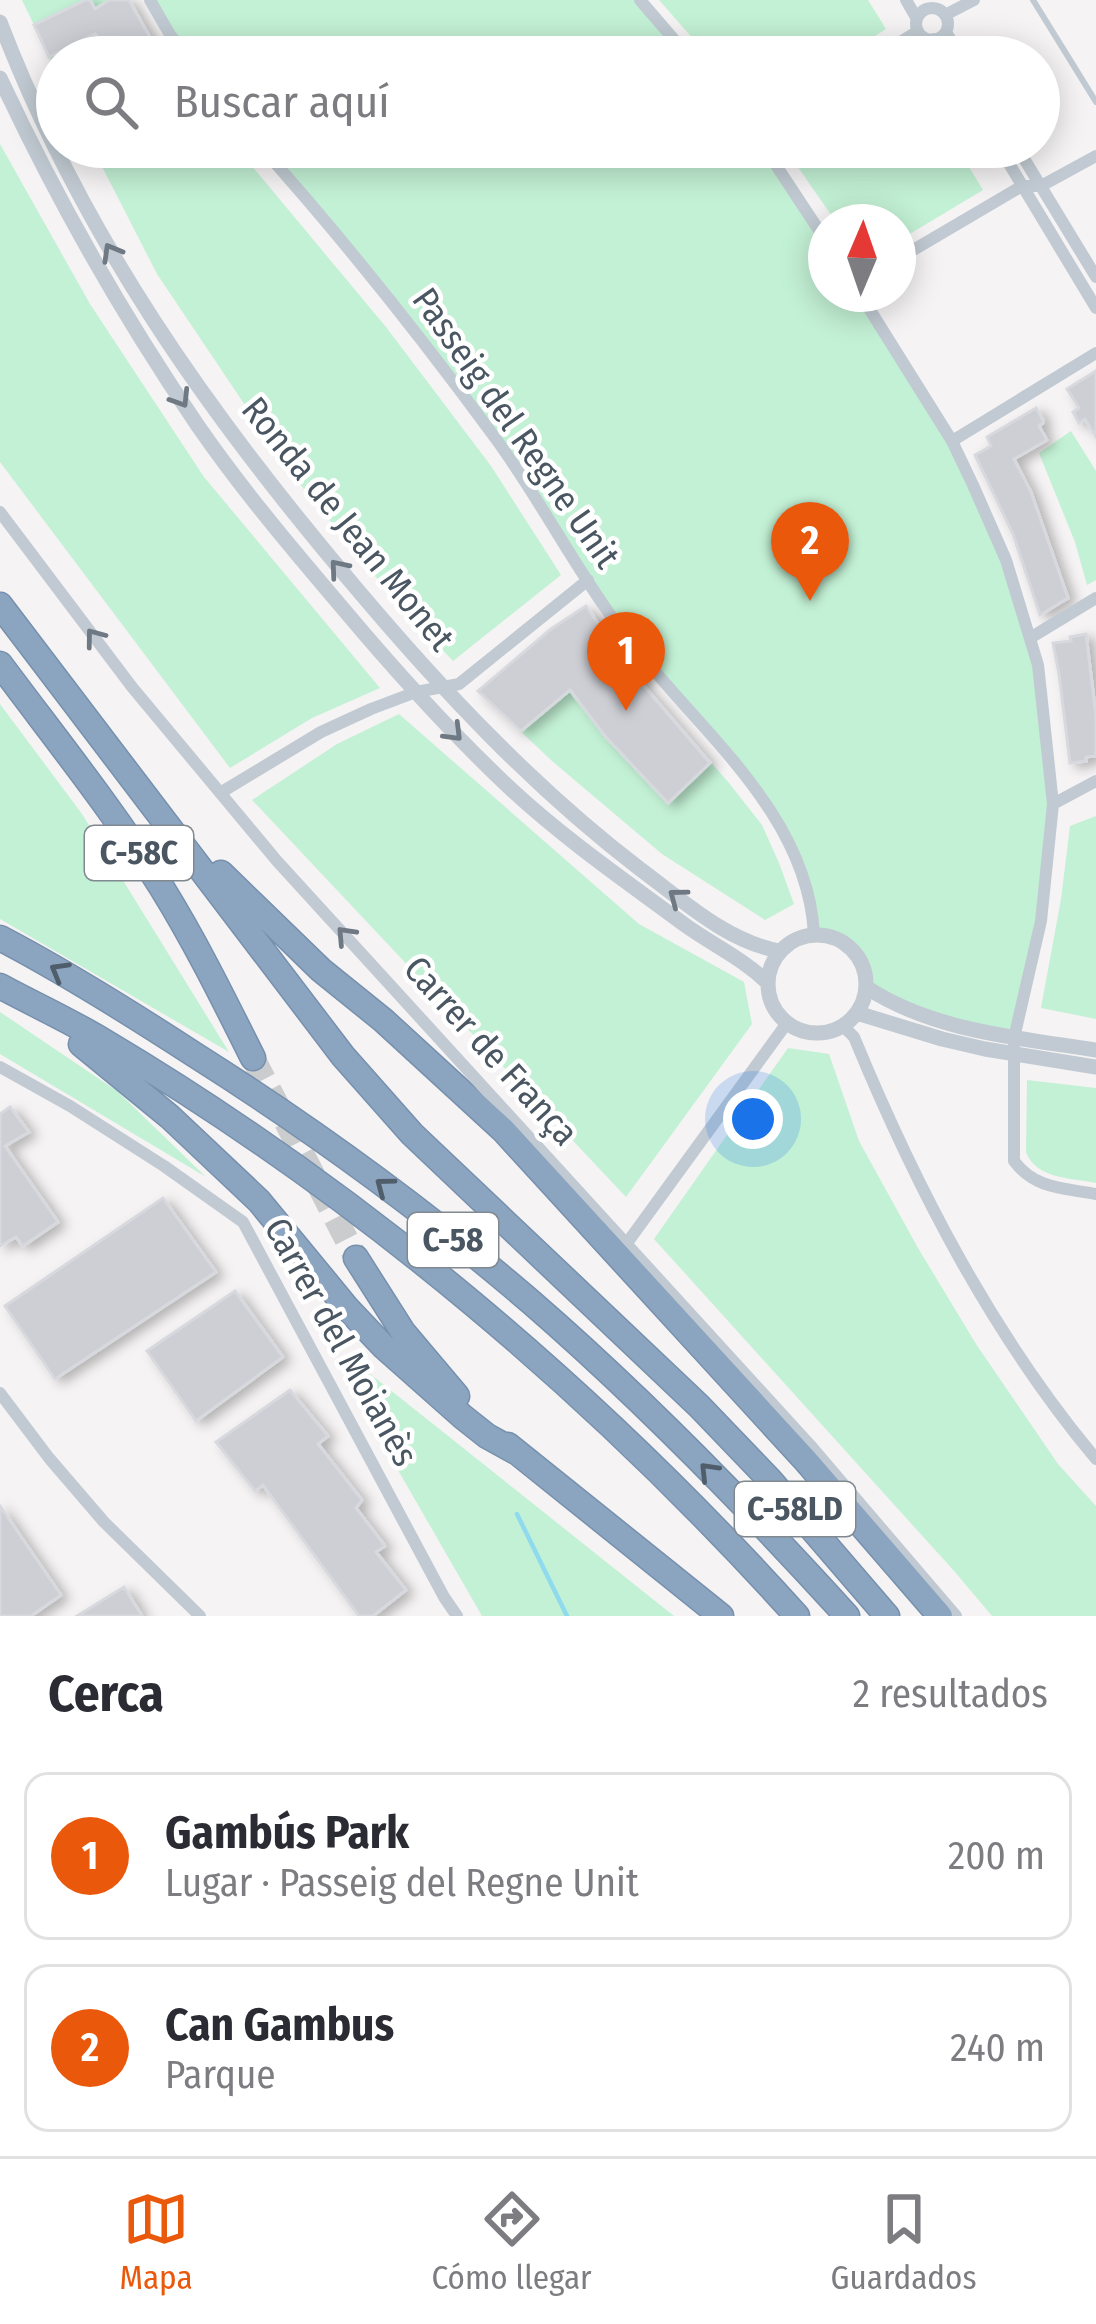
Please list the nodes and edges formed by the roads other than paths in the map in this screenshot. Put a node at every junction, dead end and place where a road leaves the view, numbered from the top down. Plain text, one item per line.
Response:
1 (150, 0) edge
2 (640, 0) edge
3 (906, 0) edge
4 (974, 0) edge
5 (1034, 0) edge
6 (936, 8) edge
7 (0, 22) edge
8 (918, 25) junction
9 (171, 36) edge
10 (671, 36) edge
11 (904, 36) edge
12 (924, 36) edge
13 (940, 36) edge
14 (1056, 36) edge
15 (1060, 43) edge
16 (0, 78) edge
17 (1096, 102) edge
18 (36, 110) edge
19 (36, 154) edge
20 (1096, 155) edge
21 (44, 168) edge
22 (65, 168) edge
23 (280, 168) edge
24 (778, 168) edge
25 (1011, 168) edge
26 (1030, 168) edge
27 (1041, 186) junction
28 (1022, 187) junction
29 (808, 214) edge
30 (916, 249) edge
31 (1096, 277) edge
32 (1096, 308) edge
33 (871, 312) edge
34 (1096, 353) edge
35 (952, 441) junction
36 (0, 512) edge
37 (588, 580) junction
38 (1096, 598) edge
39 (0, 605) edge
40 (1030, 638) junction
41 (0, 664) edge
42 (443, 686) junction
43 (416, 692) junction
44 (1096, 781) edge
45 (141, 788) junction
46 (220, 793) junction
47 (1053, 804) junction
48 (814, 934) junction
49 (0, 938) edge
50 (779, 951) junction
51 (767, 982) junction
52 (0, 987) edge
53 (866, 987) junction
54 (857, 1013) junction
55 (787, 1023) junction
56 (843, 1026) junction
57 (1013, 1046) junction
58 (1096, 1050) edge
59 (253, 1058) tunnel mouth
60 (0, 1067) edge
61 (1096, 1067) edge
62 (412, 1134) joint
63 (1096, 1194) edge
64 (626, 1243) junction
65 (356, 1258) tunnel mouth
66 (0, 1393) edge
67 (517, 1452) junction
68 (1096, 1459) edge
69 (717, 1613) edge
70 (200, 1616) edge
71 (457, 1616) edge
72 (797, 1616) edge
73 (847, 1616) edge
74 (887, 1616) edge
75 (940, 1616) edge
76 (956, 1616) edge

1 - 9 street
2 - 10 street
3 - 8 street
4 - 6 street
5 - 14 lane
6 - 8 street
6 - 13 street
18 -> 7 street, Ronda de Jean Monet
8 - 11 street
8 - 12 street
15 - 17 lane
16 -> 19 street, Ronda de Jean Monet
20 - 27 street
21 -> 43 street, Ronda de Jean Monet
42 -> 22 street, Ronda de Jean Monet
23 - 37 street, Passeig del Regne Unit
24 - 29 street
25 - 28 street
26 - 27 street
27 - 28 street
27 - 31 street
28 - 30 street
28 - 32 street
33 - 35 street
34 - 35 street
35 - 40 street
46 -> 36 street, Carrer de França
37 - 42 street
37 - 48 street, Passeig del Regne Unit
38 - 40 street
39 - 45 highway, C-58C
40 - 47 street
41 - 59 highway, C-58C
42 - 43 street
50 -> 42 street, Ronda de Jean Monet
43 - 46 street
43 -> 51 street, Ronda de Jean Monet
44 - 47 street
45 - 62 highway, C-58C
45 - 75 highway
64 -> 46 street, Carrer de França
47 - 57 street
48 - 50 street
48 - 53 street
73 -> 49 highway, C-58
50 - 51 street
51 - 55 street
52 - 67 highway
52 - 72 highway, C-58
53 - 54 street
53 - 57 street
54 - 56 street
54 - 57 street
55 - 56 street
55 - 64 street
56 - 68 street
57 - 58 street
57 - 61 street
57 - 63 street
60 - 71 street, Carrer del Moianès
62 - 74 highway, C-58LD
64 - 76 street, Carrer de França
65 - 67 highway
66 - 70 street
67 - 69 highway

